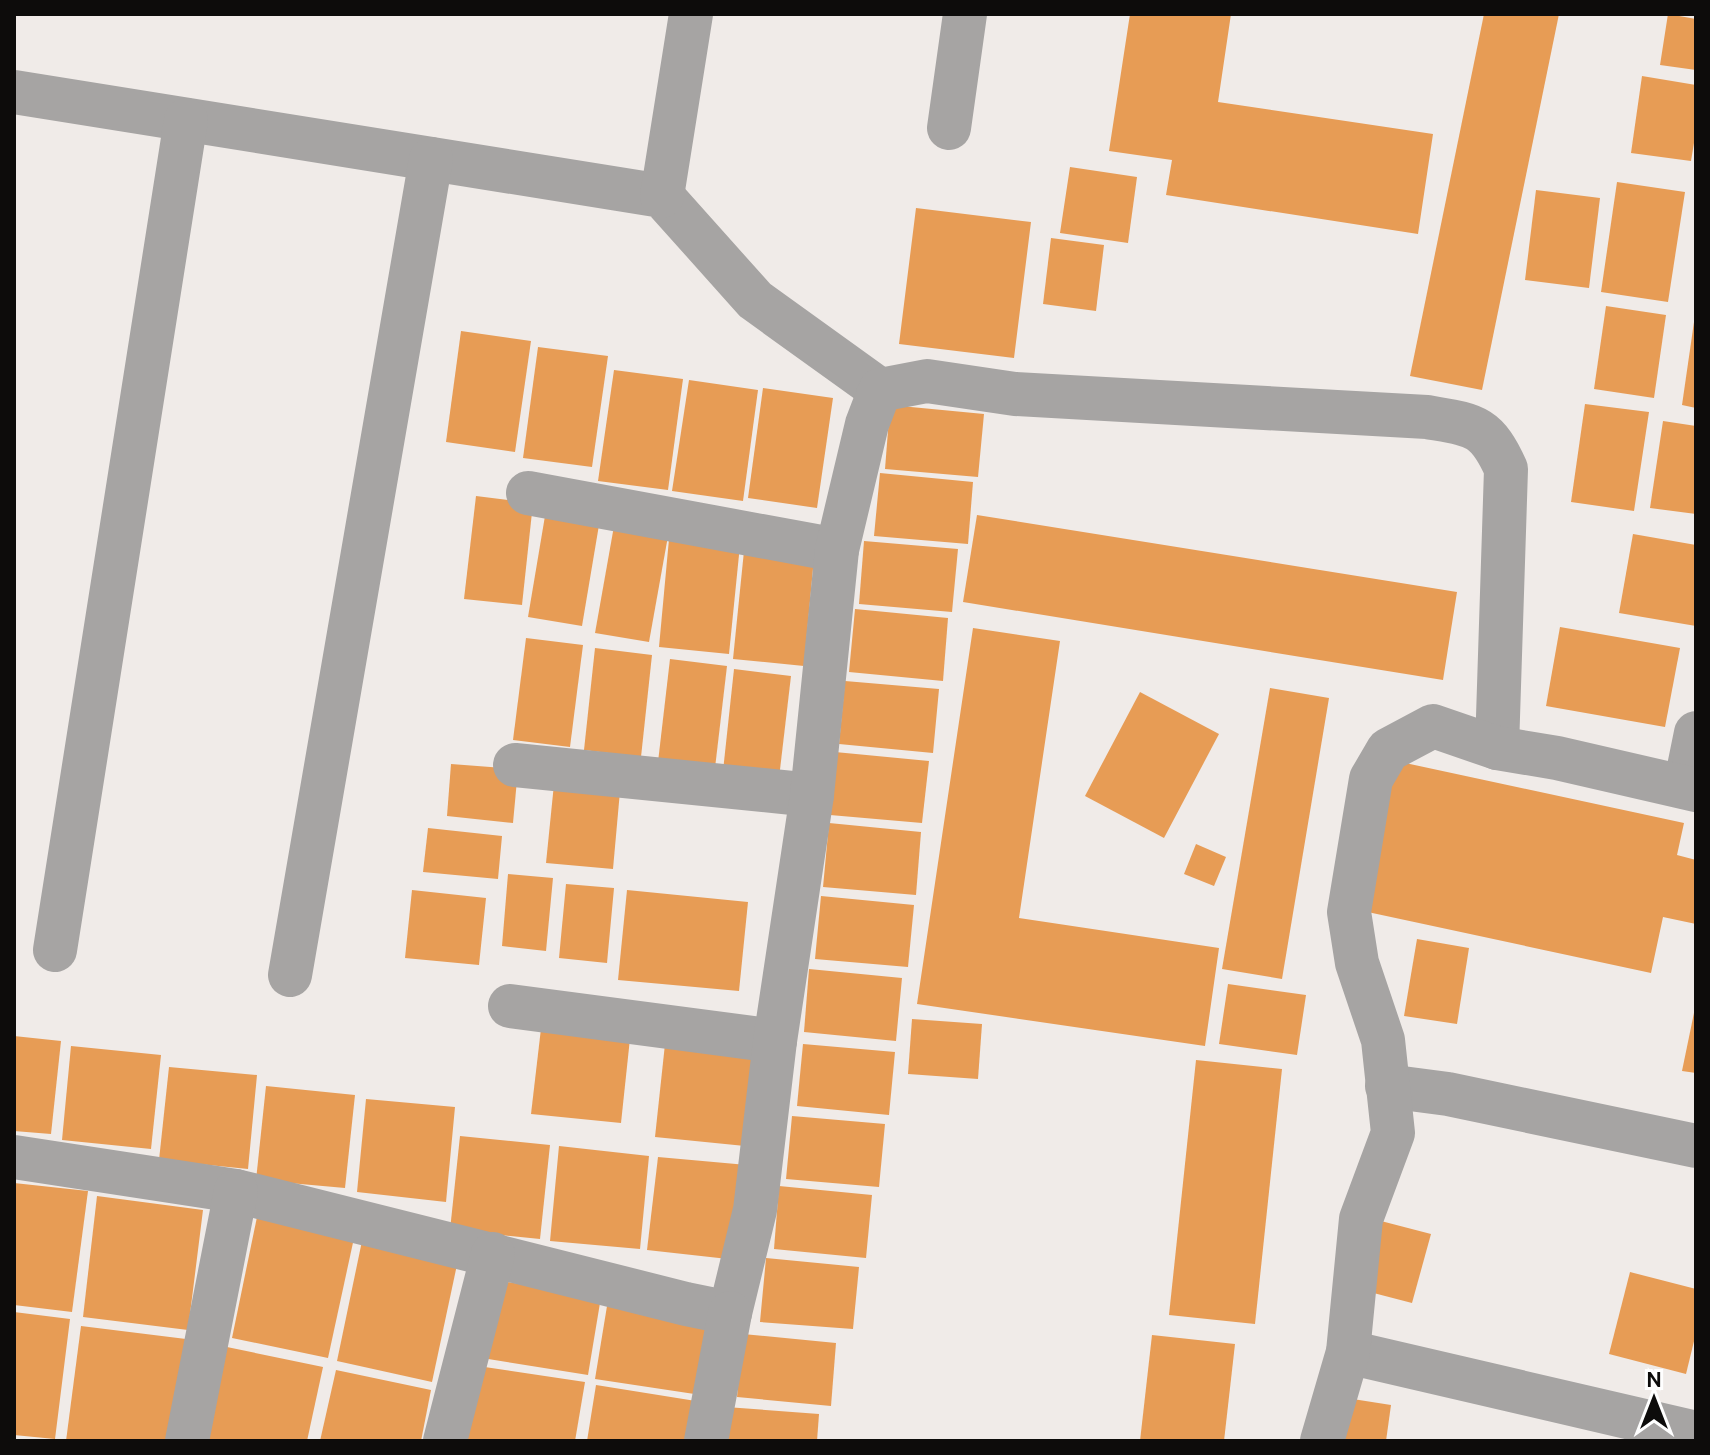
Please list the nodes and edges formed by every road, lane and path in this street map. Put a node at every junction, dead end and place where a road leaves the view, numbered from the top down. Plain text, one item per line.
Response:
1 (691, 14) edge
2 (965, 14) edge
3 (14, 92) edge
4 (186, 120) junction
5 (949, 128) dead end
6 (431, 159) junction
7 (662, 196) junction
8 (880, 390) junction
9 (528, 493) dead end
10 (837, 550) junction
11 (1696, 733) edge
12 (1497, 748) junction
13 (515, 765) dead end
14 (1690, 789) edge
15 (812, 795) junction
16 (55, 950) dead end
17 (290, 975) dead end
18 (510, 1006) dead end
19 (775, 1041) junction
20 (1387, 1086) junction
21 (1696, 1146) edge
22 (14, 1157) edge
23 (236, 1191) junction
24 (493, 1254) junction
25 (730, 1313) junction
26 (1348, 1352) junction
27 (1696, 1433) edge
28 (187, 1441) edge
29 (445, 1441) edge
30 (706, 1441) edge
31 (1322, 1441) edge

1 - 7 street
2 - 5 street
3 - 4 street
4 - 6 street
4 - 16 street
6 - 7 street
6 - 17 street
7 - 8 street
8 - 10 street
8 - 12 street
9 - 10 street
10 - 15 street
11 - 14 street
12 - 14 street
12 - 20 street
13 - 15 street
15 - 19 street
18 - 19 street
19 - 25 street
20 - 21 street
20 - 26 street
22 - 23 street
23 - 24 street
23 - 28 street
24 - 25 street
24 - 29 street
25 - 30 street
26 - 27 street
26 - 31 street

